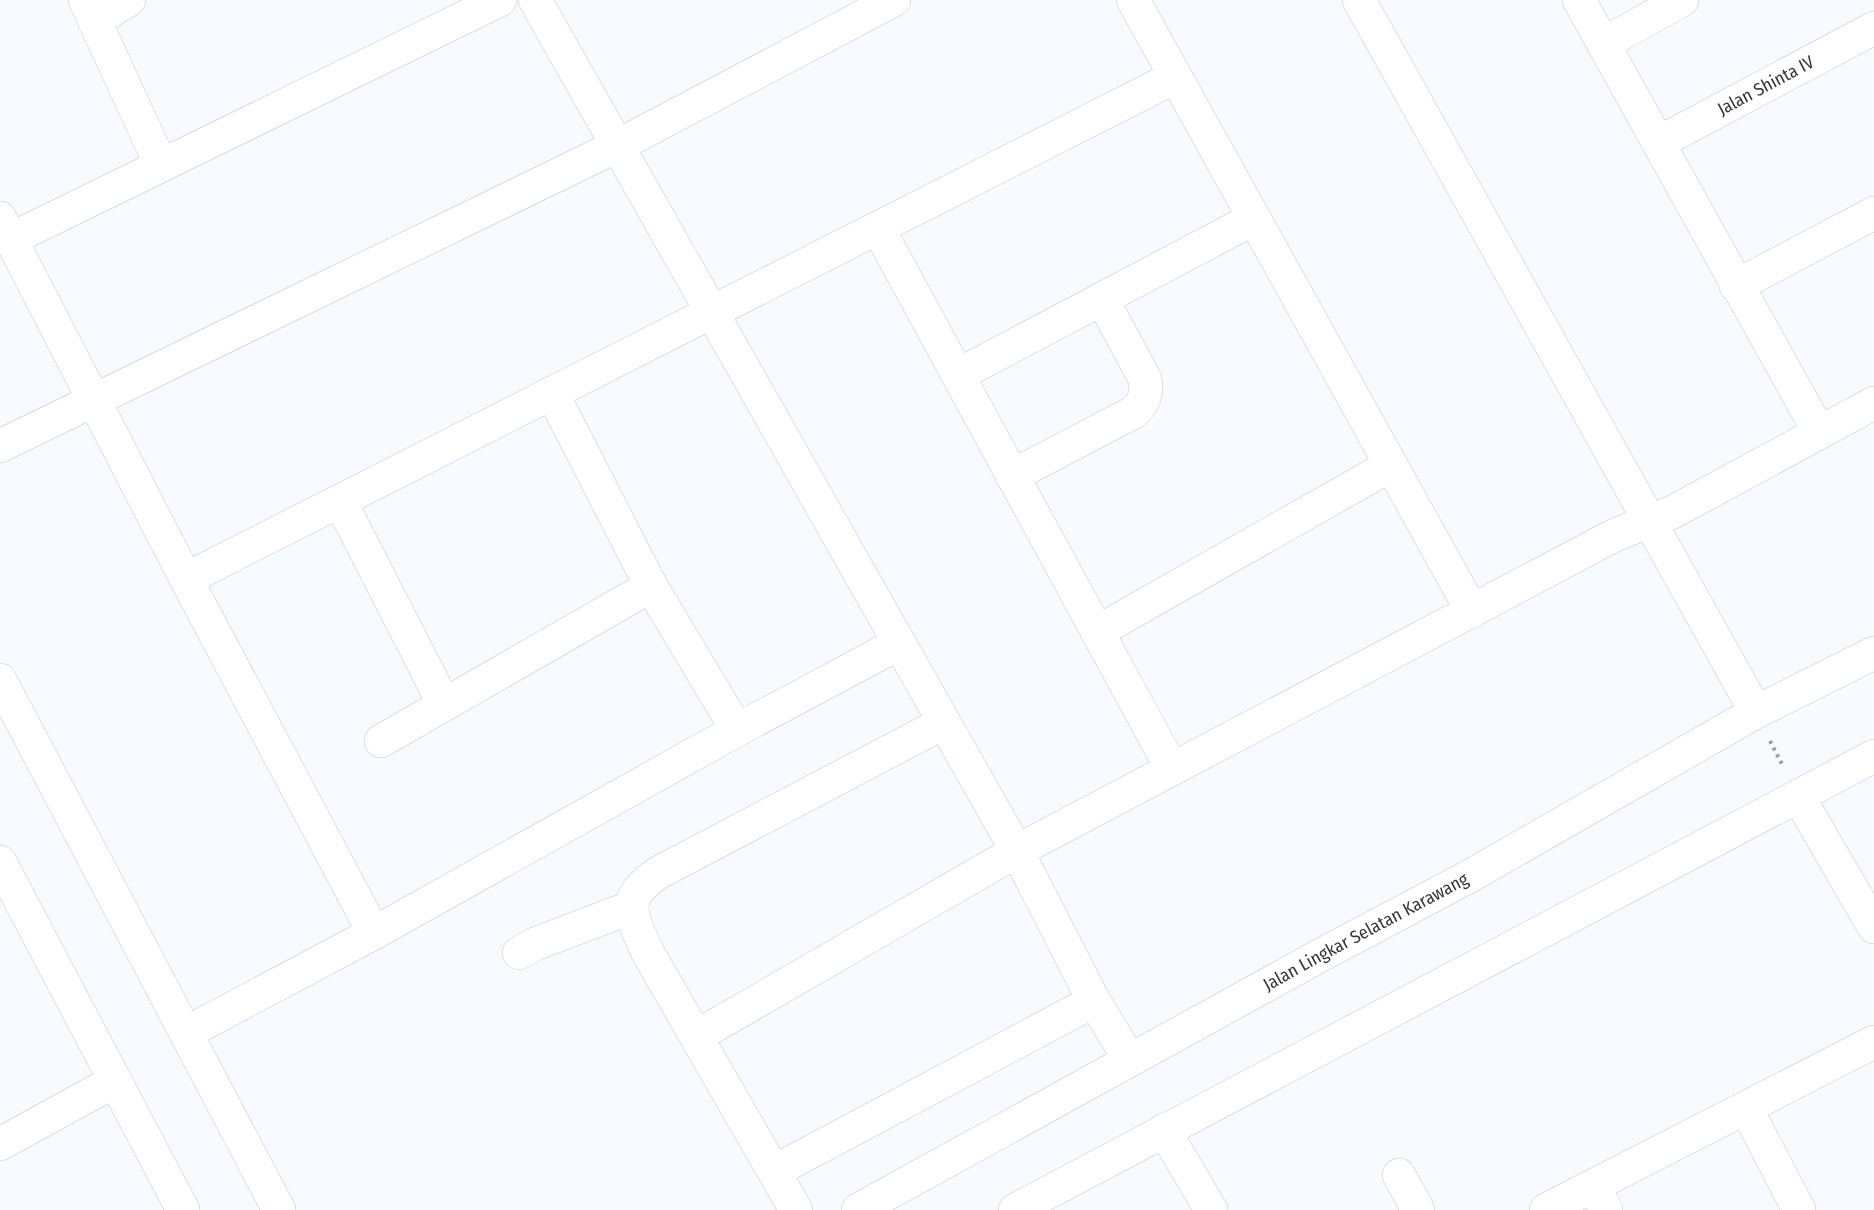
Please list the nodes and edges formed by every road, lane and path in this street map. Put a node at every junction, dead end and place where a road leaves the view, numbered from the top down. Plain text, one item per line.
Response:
1 (129, 0) edge
2 (500, 0) edge
3 (536, 0) edge
4 (894, 0) edge
5 (1133, 0) edge
6 (1359, 0) edge
7 (1579, 0) edge
8 (1682, 0) edge
9 (90, 10) edge
10 (1874, 28) edge
11 (1603, 44) junction
12 (1175, 77) junction
13 (1658, 143) junction
14 (619, 145) junction
15 (161, 165) junction
16 (1874, 213) edge
17 (1253, 219) junction
18 (878, 228) junction
19 (5, 229) edge
20 (1737, 286) junction
21 (1102, 299) junction
22 (712, 312) junction
23 (958, 375) junction
24 (552, 393) junction
25 (94, 401) junction
26 (1874, 403) edge
27 (1819, 432) junction
28 (0, 446) edge
29 (1391, 465) junction
30 (1012, 476) junction
31 (340, 501) junction
32 (1650, 522) junction
33 (186, 579) junction
34 (651, 586) junction
35 (1472, 611) junction
36 (1097, 632) junction
37 (898, 644) junction
38 (1874, 653) edge
39 (0, 680) edge
40 (444, 704) junction
41 (1756, 712) junction
42 (943, 723) junction
43 (737, 730) junction
44 (381, 741) dead end
45 (1874, 756) edge
46 (1172, 769) junction
47 (1798, 796) junction
48 (1017, 851) junction
49 (0, 862) edge
50 (632, 907) junction
51 (1874, 927) edge
52 (374, 933) junction
53 (519, 953) dead end
54 (1094, 1001) junction
55 (186, 1033) junction
56 (697, 1036) junction
57 (1874, 1042) edge
58 (1130, 1060) junction
59 (115, 1081) junction
60 (1746, 1108) junction
61 (1164, 1130) junction
62 (0, 1144) edge
63 (775, 1171) junction
64 (1399, 1175) dead end
65 (1600, 1198) edge
66 (177, 1208) edge
67 (279, 1210) edge
68 (796, 1210) edge
69 (858, 1210) edge
70 (1015, 1210) edge
71 (1211, 1210) edge
72 (1418, 1210) edge
73 (1546, 1210) edge
74 (1799, 1210) edge

1 - 9 street
2 - 15 street
3 - 14 street
4 - 14 street
5 - 12 street
6 - 32 street
7 - 11 street
8 - 11 street
9 - 15 street
10 - 13 street, Jalan Shinta IV
11 - 13 street
12 - 17 street
12 - 18 street
13 - 20 street
14 - 22 street
14 - 25 street
15 - 19 street
16 - 20 street
17 - 21 street
17 - 29 street
18 - 22 street
18 - 23 street
19 - 25 street
20 - 27 street
21 - 23 street
21 - 30 street
22 - 24 street
22 - 37 street
23 - 30 street
24 - 31 street
24 - 34 street
25 - 28 street
25 - 33 street
26 - 27 street
27 - 32 street
29 - 35 street
29 - 36 street
30 - 36 street
31 - 33 street
31 - 40 street
32 - 35 street
32 - 41 street
33 - 52 street
34 - 40 street
34 - 43 street
35 - 46 street
36 - 46 street
37 - 42 street
37 - 43 street
38 - 41 street, Jalan Lingkar Selatan Karawang
39 - 55 street
40 - 44 street
41 - 47 path
41 - 58 street, Jalan Lingkar Selatan Karawang
42 - 48 street
42 - 50 street
43 - 52 street
45 - 47 street
46 - 48 street
47 - 51 street
47 - 61 street
48 - 54 street
48 - 56 street
49 - 59 street
50 - 53 street
50 - 56 street
52 - 55 street
54 - 58 street
54 - 63 street
55 - 67 street
56 - 63 street
57 - 60 street
58 - 69 street, Jalan Lingkar Selatan Karawang
59 - 62 street
59 - 66 street
60 - 65 street
60 - 74 street
61 - 70 street
61 - 71 street
63 - 68 street
64 - 72 street
65 - 73 street

